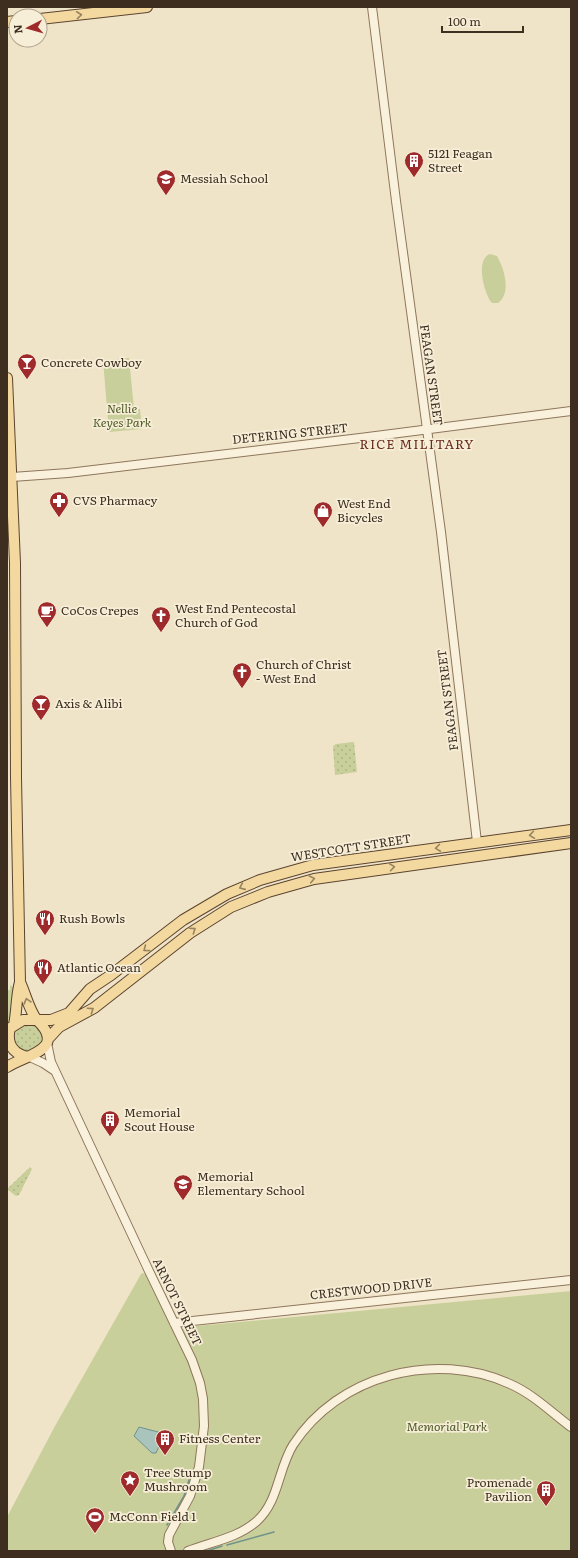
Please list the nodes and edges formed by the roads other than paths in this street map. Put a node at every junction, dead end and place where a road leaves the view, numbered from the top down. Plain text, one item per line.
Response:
1 (148, 7) edge
2 (372, 7) edge
3 (48, 18) edge
4 (7, 378) edge
5 (571, 411) edge
6 (426, 429) junction
7 (12, 477) junction
8 (10, 564) edge
9 (571, 830) edge
10 (477, 842) junction
11 (571, 843) edge
12 (479, 856) junction
13 (20, 982) junction
14 (36, 1019) junction
15 (10, 1028) edge
16 (47, 1041) junction
17 (28, 1057) junction
18 (7, 1067) edge
19 (56, 1072) junction
20 (571, 1280) edge
21 (174, 1323) junction
22 (571, 1427) edge
23 (172, 1551) edge
24 (188, 1551) edge

3 -> 1 main road
2 - 6 street, FEAGAN STREET
4 - 7 main road
5 - 6 street, DETERING STREET
6 - 7 street, DETERING STREET
6 - 10 street, FEAGAN STREET
7 - 8 main road
8 - 13 main road
9 -> 10 main road, WESTCOTT STREET
10 - 12 main road
10 -> 14 main road, WESTCOTT STREET
11 - 12 main road, WESTCOTT STREET
16 -> 12 main road, WESTCOTT STREET
14 -> 13 main road
13 - 15 main road
14 - 15 main road
14 - 16 main road
15 - 17 main road
16 - 17 main road
16 - 19 street, ARNOT STREET
17 - 18 main road
17 - 19 street
19 - 21 street, ARNOT STREET
20 - 21 street, CRESTWOOD DRIVE
21 - 23 street, ARNOT STREET
22 - 24 street

